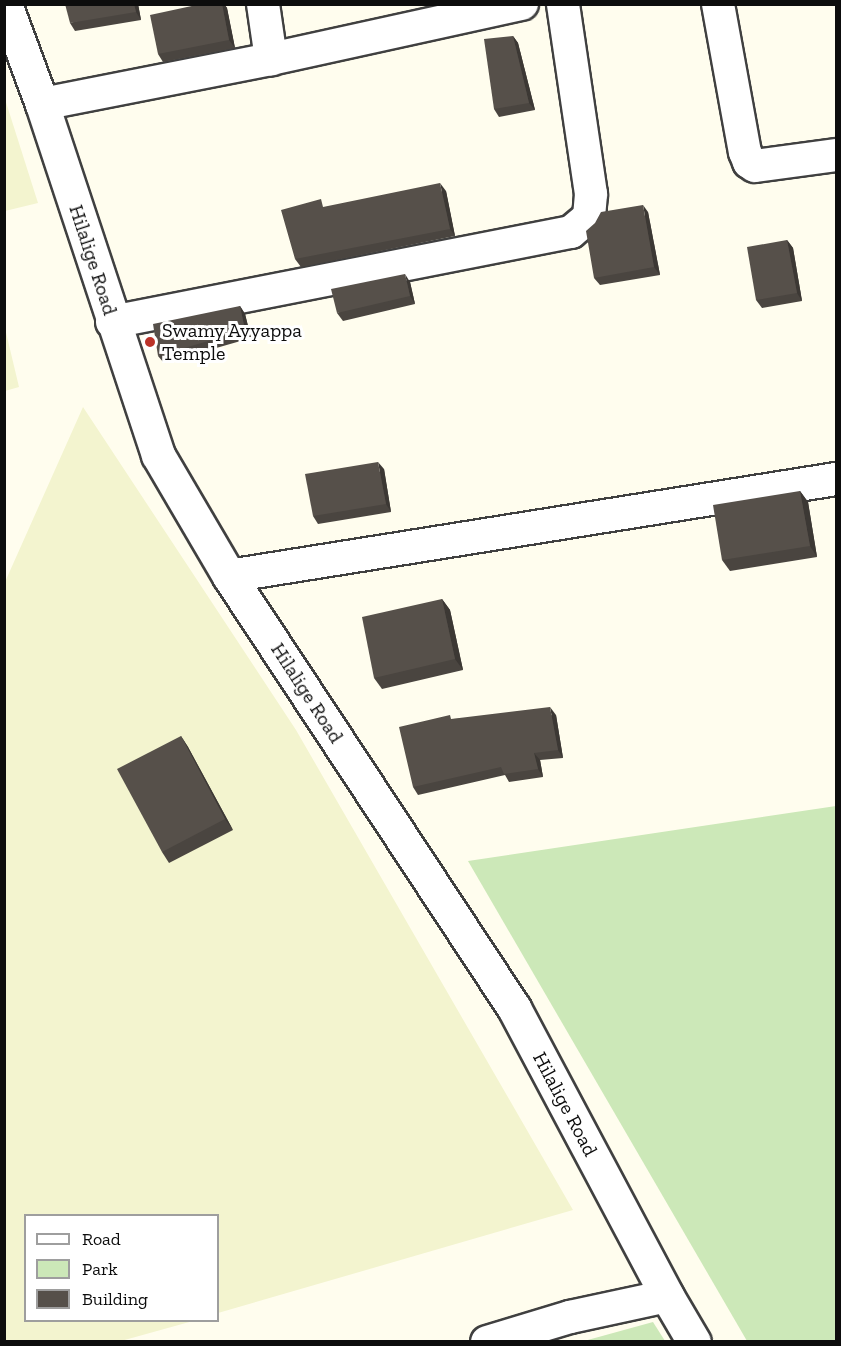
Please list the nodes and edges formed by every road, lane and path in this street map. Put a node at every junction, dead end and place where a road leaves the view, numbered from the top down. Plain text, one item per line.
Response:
1 (5, 4) edge
2 (263, 4) edge
3 (522, 4) edge
4 (563, 4) edge
5 (718, 4) edge
6 (409, 16) edge
7 (271, 59) junction
8 (42, 104) junction
9 (837, 154) edge
10 (112, 321) junction
11 (837, 479) edge
12 (229, 576) junction
13 (667, 1296) junction
14 (487, 1341) edge
15 (694, 1341) edge

1 - 8 street, Hilalige Road
2 - 7 street
3 - 6 street
4 - 10 street
5 - 9 street
6 - 7 street
7 - 8 street
8 - 10 street, Hilalige Road
10 - 12 street, Hilalige Road
11 - 12 street
12 - 13 street, Hilalige Road
13 - 14 street
13 - 15 street, Hilalige Road

